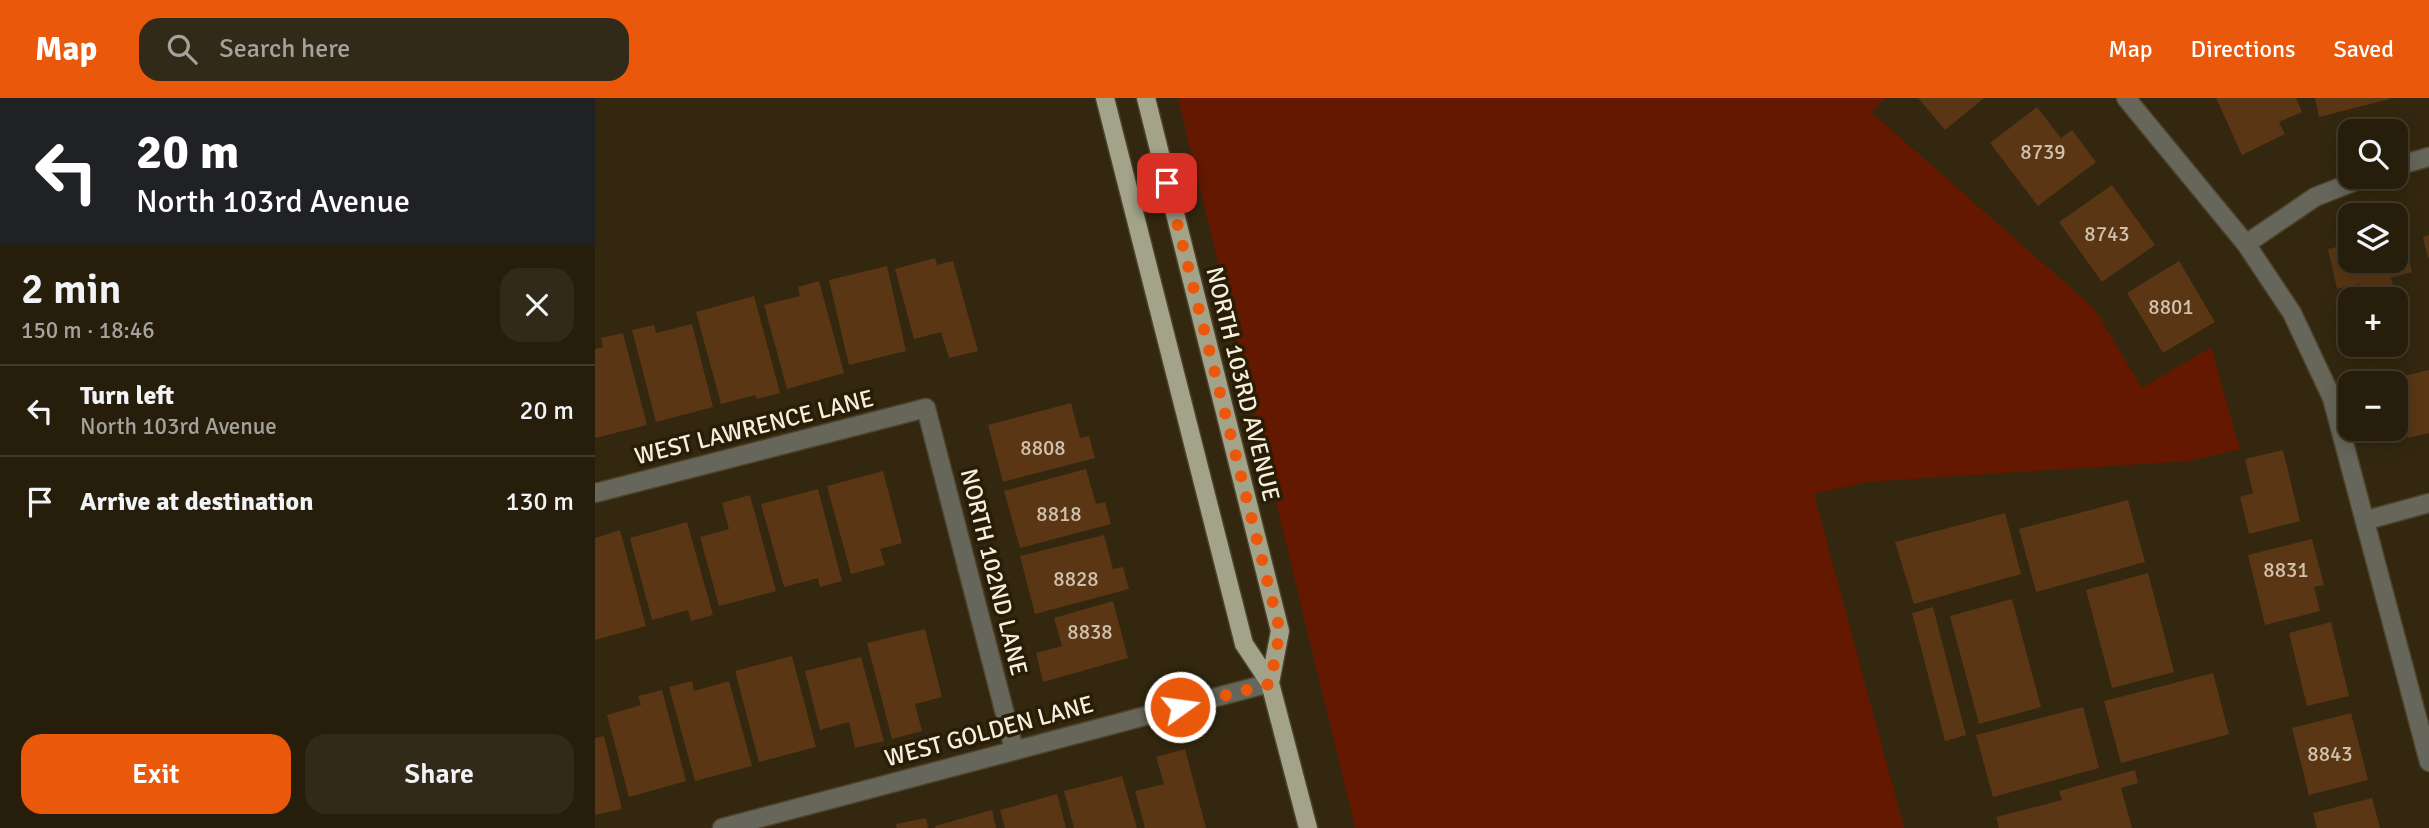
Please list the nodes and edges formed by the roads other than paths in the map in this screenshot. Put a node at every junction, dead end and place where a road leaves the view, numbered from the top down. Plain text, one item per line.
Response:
1 (1105, 98) edge
2 (1146, 98) edge
3 (2126, 98) edge
4 (2429, 157) edge
5 (2408, 163) edge
6 (2338, 188) edge
7 (2246, 244) junction
8 (926, 408) joint
9 (595, 493) edge
10 (2429, 503) edge
11 (2367, 520) junction
12 (1270, 684) junction
13 (1014, 749) junction
14 (2429, 762) edge
15 (722, 828) edge
16 (1308, 828) edge

1 - 12 main road, NORTH 103RD AVENUE
2 - 12 main road, NORTH 103RD AVENUE
3 - 7 street
4 - 5 street
6 - 7 street
7 - 11 street
8 - 9 street, WEST LAWRENCE LANE
8 - 13 street, NORTH 102ND LANE
10 - 11 street
11 - 14 street
12 - 13 street, WEST GOLDEN LANE
12 - 16 main road, NORTH 103RD AVENUE
13 - 15 street, WEST GOLDEN LANE

